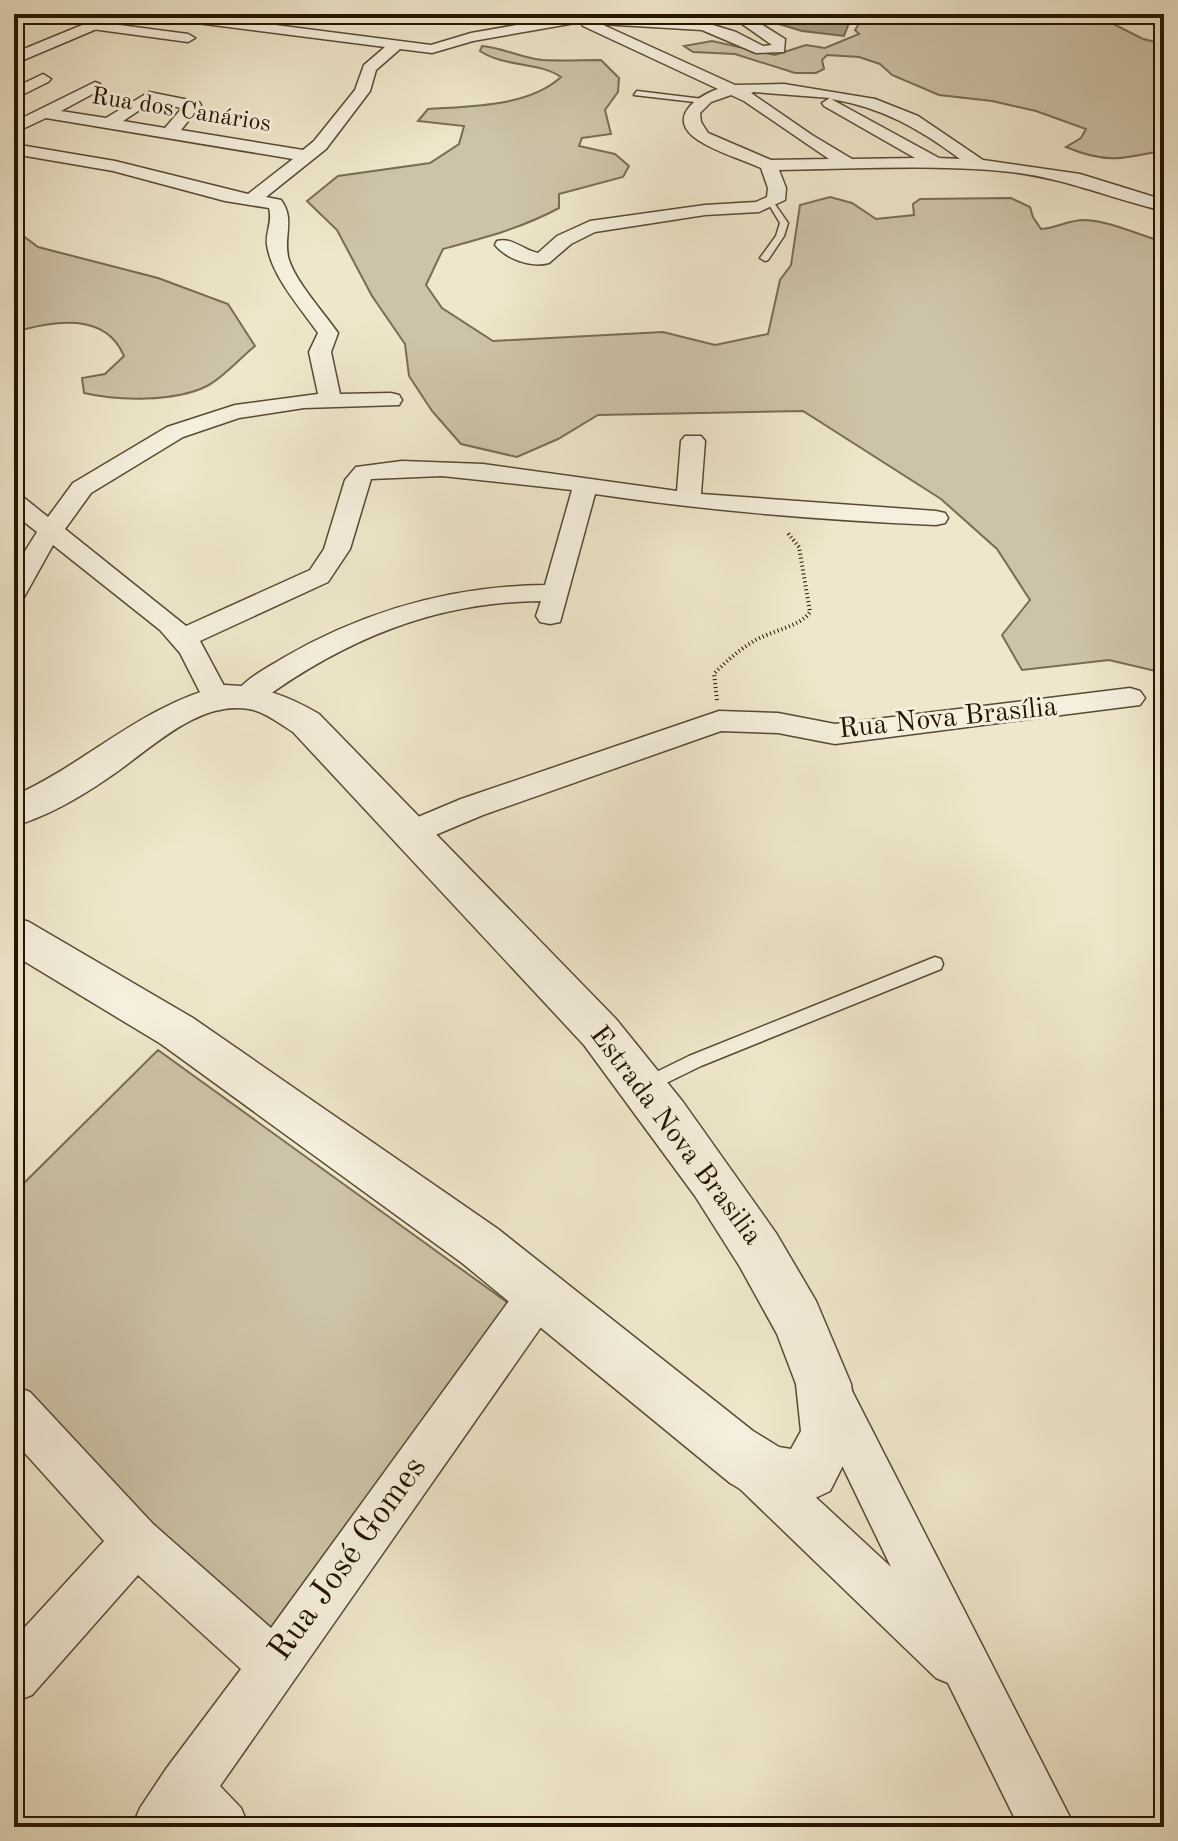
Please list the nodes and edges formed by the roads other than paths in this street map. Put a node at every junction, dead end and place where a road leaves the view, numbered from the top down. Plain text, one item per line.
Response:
1 (124, 14) edge
2 (158, 14) edge
3 (735, 14) edge
4 (574, 16) edge
5 (97, 26) junction
6 (202, 40) dead end
7 (395, 43) junction
8 (14, 59) edge
9 (43, 79) dead end
10 (95, 87) dead end
11 (806, 88) junction
12 (733, 90) junction
13 (637, 93) dead end
14 (14, 94) edge
15 (703, 101) junction
16 (46, 113) junction
17 (106, 125) junction
18 (14, 128) edge
19 (168, 135) junction
20 (14, 149) edge
21 (308, 156) junction
22 (936, 163) junction
23 (849, 164) junction
24 (977, 164) junction
25 (769, 165) junction
26 (1152, 185) dead end
27 (1129, 193) junction
28 (254, 198) junction
29 (772, 203) junction
30 (1164, 206) edge
31 (504, 245) dead end
32 (765, 258) dead end
33 (330, 398) junction
34 (391, 400) dead end
35 (693, 441) dead end
36 (585, 486) junction
37 (688, 500) junction
38 (14, 502) edge
39 (936, 518) dead end
40 (50, 530) junction
41 (14, 593) edge
42 (183, 638) junction
43 (233, 696) junction
44 (1130, 698) dead end
45 (14, 812) edge
46 (410, 833) junction
47 (14, 934) edge
48 (935, 964) dead end
49 (645, 1086) junction
50 (540, 1293) junction
51 (825, 1386) junction
52 (14, 1408) edge
53 (733, 1451) junction
54 (136, 1541) junction
55 (273, 1664) junction
56 (14, 1677) edge
57 (972, 1677) junction
58 (172, 1808) edge
59 (222, 1827) edge
60 (1048, 1827) edge

1 - 5 street
2 - 7 street
3 - 4 street
4 - 7 street
4 - 12 street
5 - 6 street
5 - 8 street
7 - 21 street
9 - 14 street
10 - 16 street
11 - 12 street
11 - 22 street
11 - 24 street
12 - 15 street
12 - 23 street
13 - 15 lane
15 - 25 street
16 - 17 street, Rua dos Canários
16 - 18 street
17 - 19 street, Rua dos Canários
17 - 19 street
19 - 21 street, Rua dos Canários
20 - 28 street
21 - 28 street
22 - 23 street
22 - 24 street
23 - 25 street
24 - 27 street
25 - 29 street
26 - 27 street
27 - 30 street
28 - 33 street
29 - 31 street
29 - 32 lane
33 - 34 street
33 - 40 street
35 - 37 street
36 - 37 street
36 - 42 street
36 - 43 street
37 - 39 street
38 - 40 street
40 - 41 street
40 - 42 street
42 - 43 street
43 - 45 street
43 - 46 street, Estrada Nova Brasilia
44 - 46 street, Rua Nova Brasília
46 - 49 street, Estrada Nova Brasilia
47 - 50 street, Estrada Nova Brasilia
48 - 49 lane
49 - 51 street, Estrada Nova Brasilia
50 - 53 street, Estrada Nova Brasilia
50 - 55 street, Rua José Gomes
51 - 53 street
51 - 57 street, Estrada Nova Brasilia
52 - 54 street
53 - 57 street, Estrada Nova Brasilia
54 - 55 street
54 - 56 street
55 - 58 street, Rua José Gomes
57 - 60 street, Estrada Nova Brasilia
58 - 59 street

